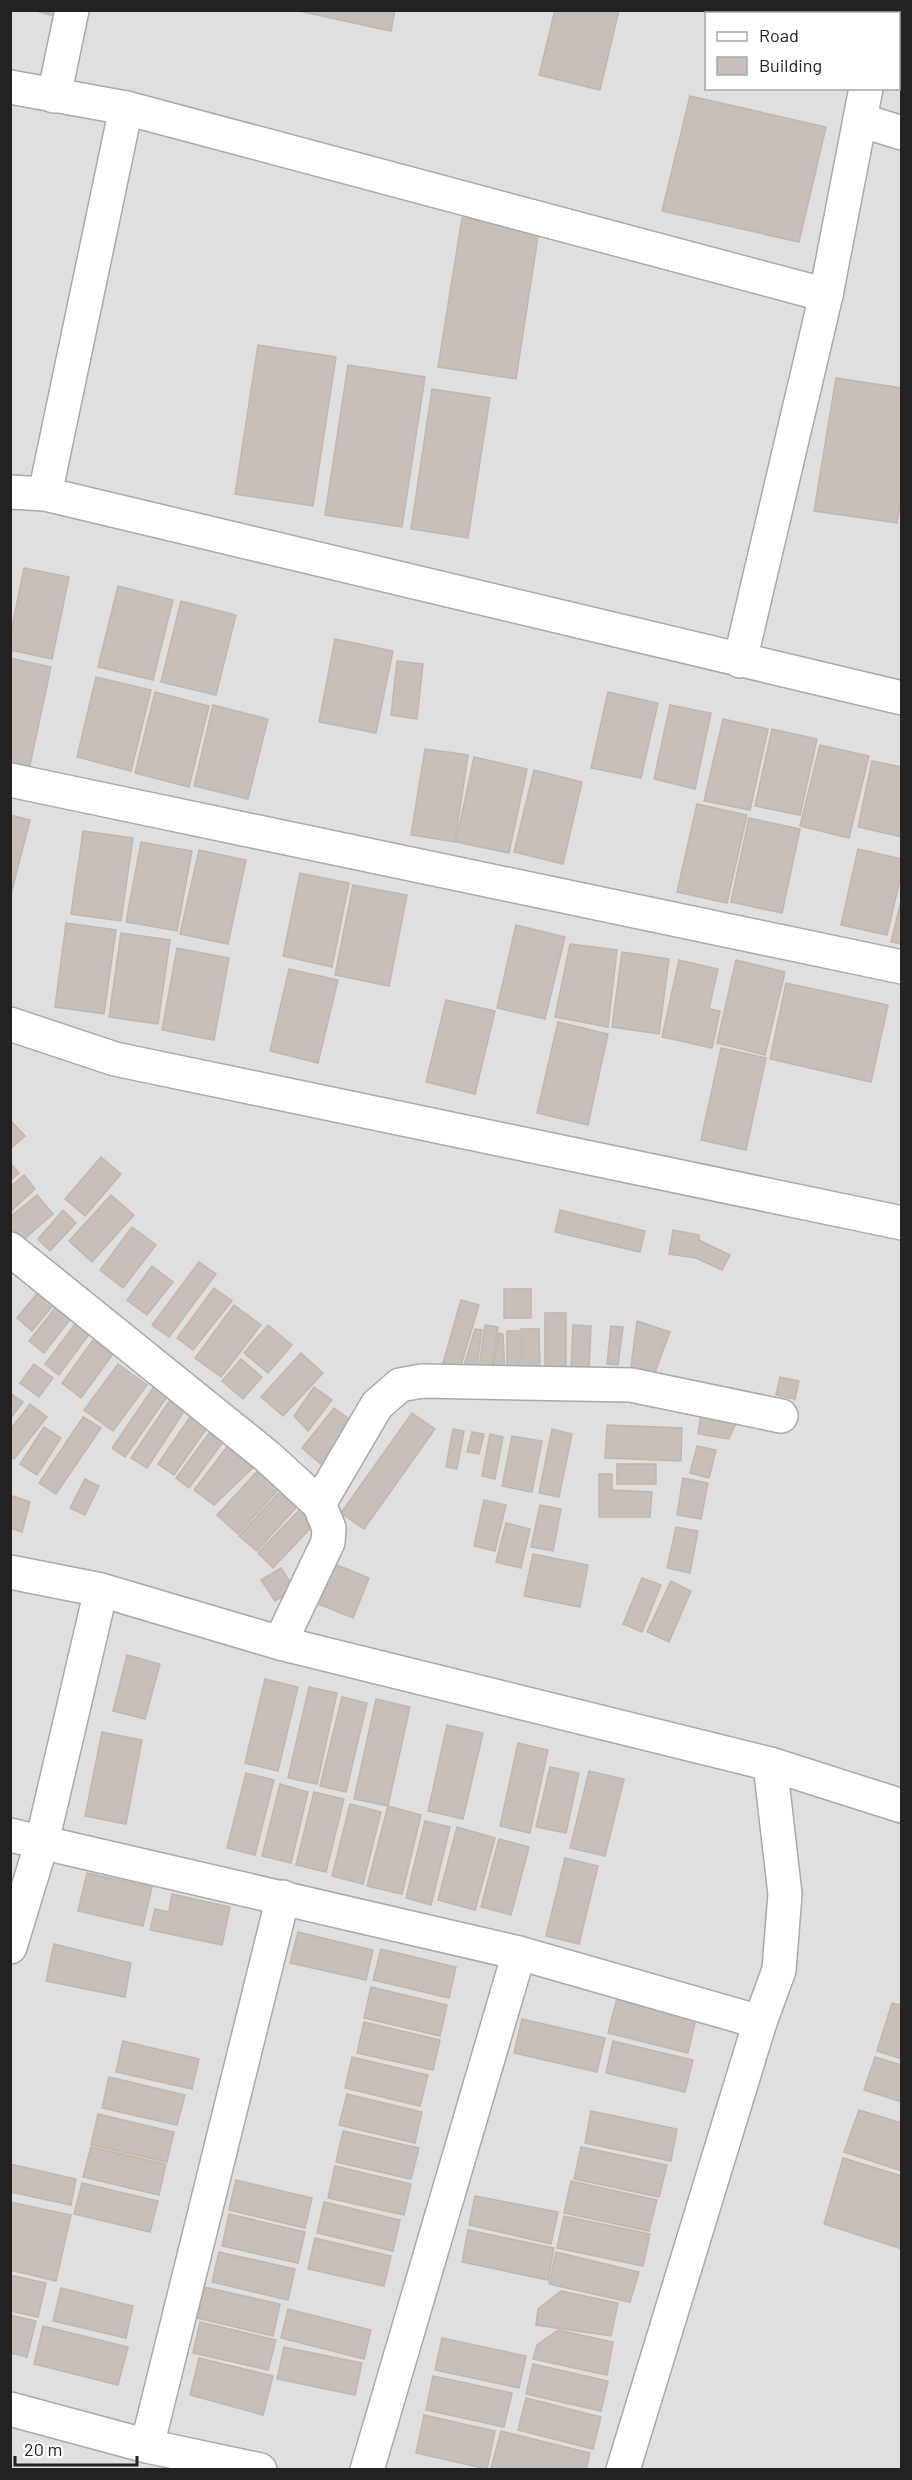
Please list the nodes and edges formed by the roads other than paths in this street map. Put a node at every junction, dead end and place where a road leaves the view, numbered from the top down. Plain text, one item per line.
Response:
1 (72, 10) edge
2 (10, 87) edge
3 (866, 90) edge
4 (54, 96) junction
5 (126, 108) junction
6 (860, 120) junction
7 (902, 133) edge
8 (826, 295) junction
9 (10, 492) edge
10 (45, 494) junction
11 (740, 661) junction
12 (902, 698) edge
13 (10, 780) edge
14 (902, 967) edge
15 (10, 1024) edge
16 (902, 1223) edge
17 (10, 1249) edge
18 (781, 1416) dead end
19 (319, 1504) junction
20 (10, 1572) edge
21 (101, 1590) junction
22 (280, 1643) junction
23 (770, 1764) junction
24 (902, 1806) edge
25 (10, 1835) edge
26 (42, 1842) junction
27 (283, 1897) junction
28 (10, 1947) edge
29 (519, 1953) junction
30 (760, 2022) junction
31 (10, 2409) edge
32 (147, 2446) junction
33 (260, 2469) edge
34 (367, 2469) edge
35 (623, 2469) edge

1 - 4 street
2 - 4 street
3 - 6 street
4 - 5 street
5 - 8 street
5 - 10 street
6 - 7 street
6 - 8 street
8 - 11 street
9 - 10 street
10 - 11 street
11 - 12 street
13 - 14 street
15 - 16 street
17 - 19 street
18 - 19 street
19 - 22 street
20 - 21 street
21 - 22 street
21 - 26 street
22 - 23 street
23 - 24 street
23 - 30 street
25 - 26 street
26 - 27 street
26 - 28 street
27 - 29 street
27 - 32 street
29 - 30 street
29 - 34 street
30 - 35 street
31 - 32 street
32 - 33 street

